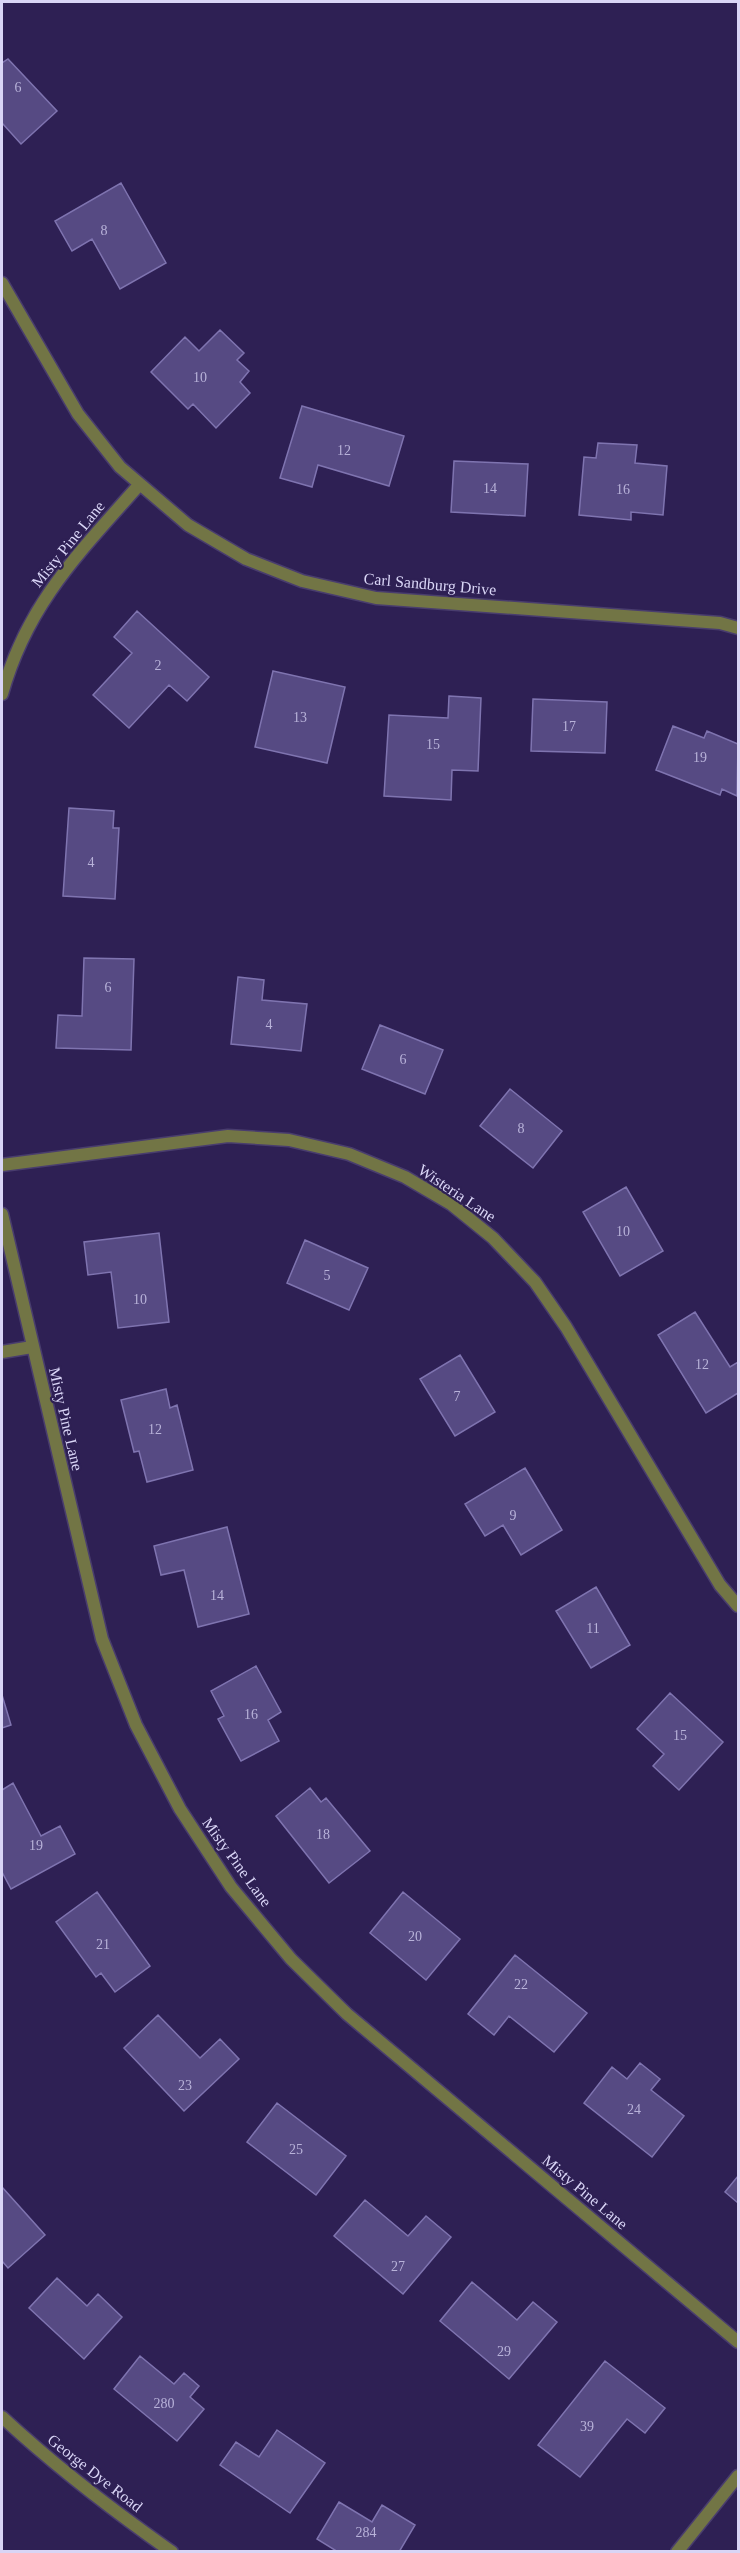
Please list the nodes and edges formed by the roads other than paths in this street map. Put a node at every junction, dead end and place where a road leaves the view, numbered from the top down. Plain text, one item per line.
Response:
1 (2, 283) edge
2 (139, 485) junction
3 (738, 628) edge
4 (2, 694) edge
5 (2, 1165) edge
6 (2, 1214) edge
7 (32, 1347) junction
8 (2, 1352) edge
9 (738, 1606) edge
10 (738, 2342) edge
11 (2, 2416) edge
12 (738, 2476) edge
13 (172, 2552) edge
14 (677, 2552) edge

1 - 2 street, Carl Sandburg Drive
2 - 3 street, Carl Sandburg Drive
2 - 4 street, Misty Pine Lane
5 - 9 street, Wisteria Lane
6 - 7 street, Misty Pine Lane
7 - 8 street
7 - 10 street, Misty Pine Lane
11 - 13 street, George Dye Road
12 - 14 street

